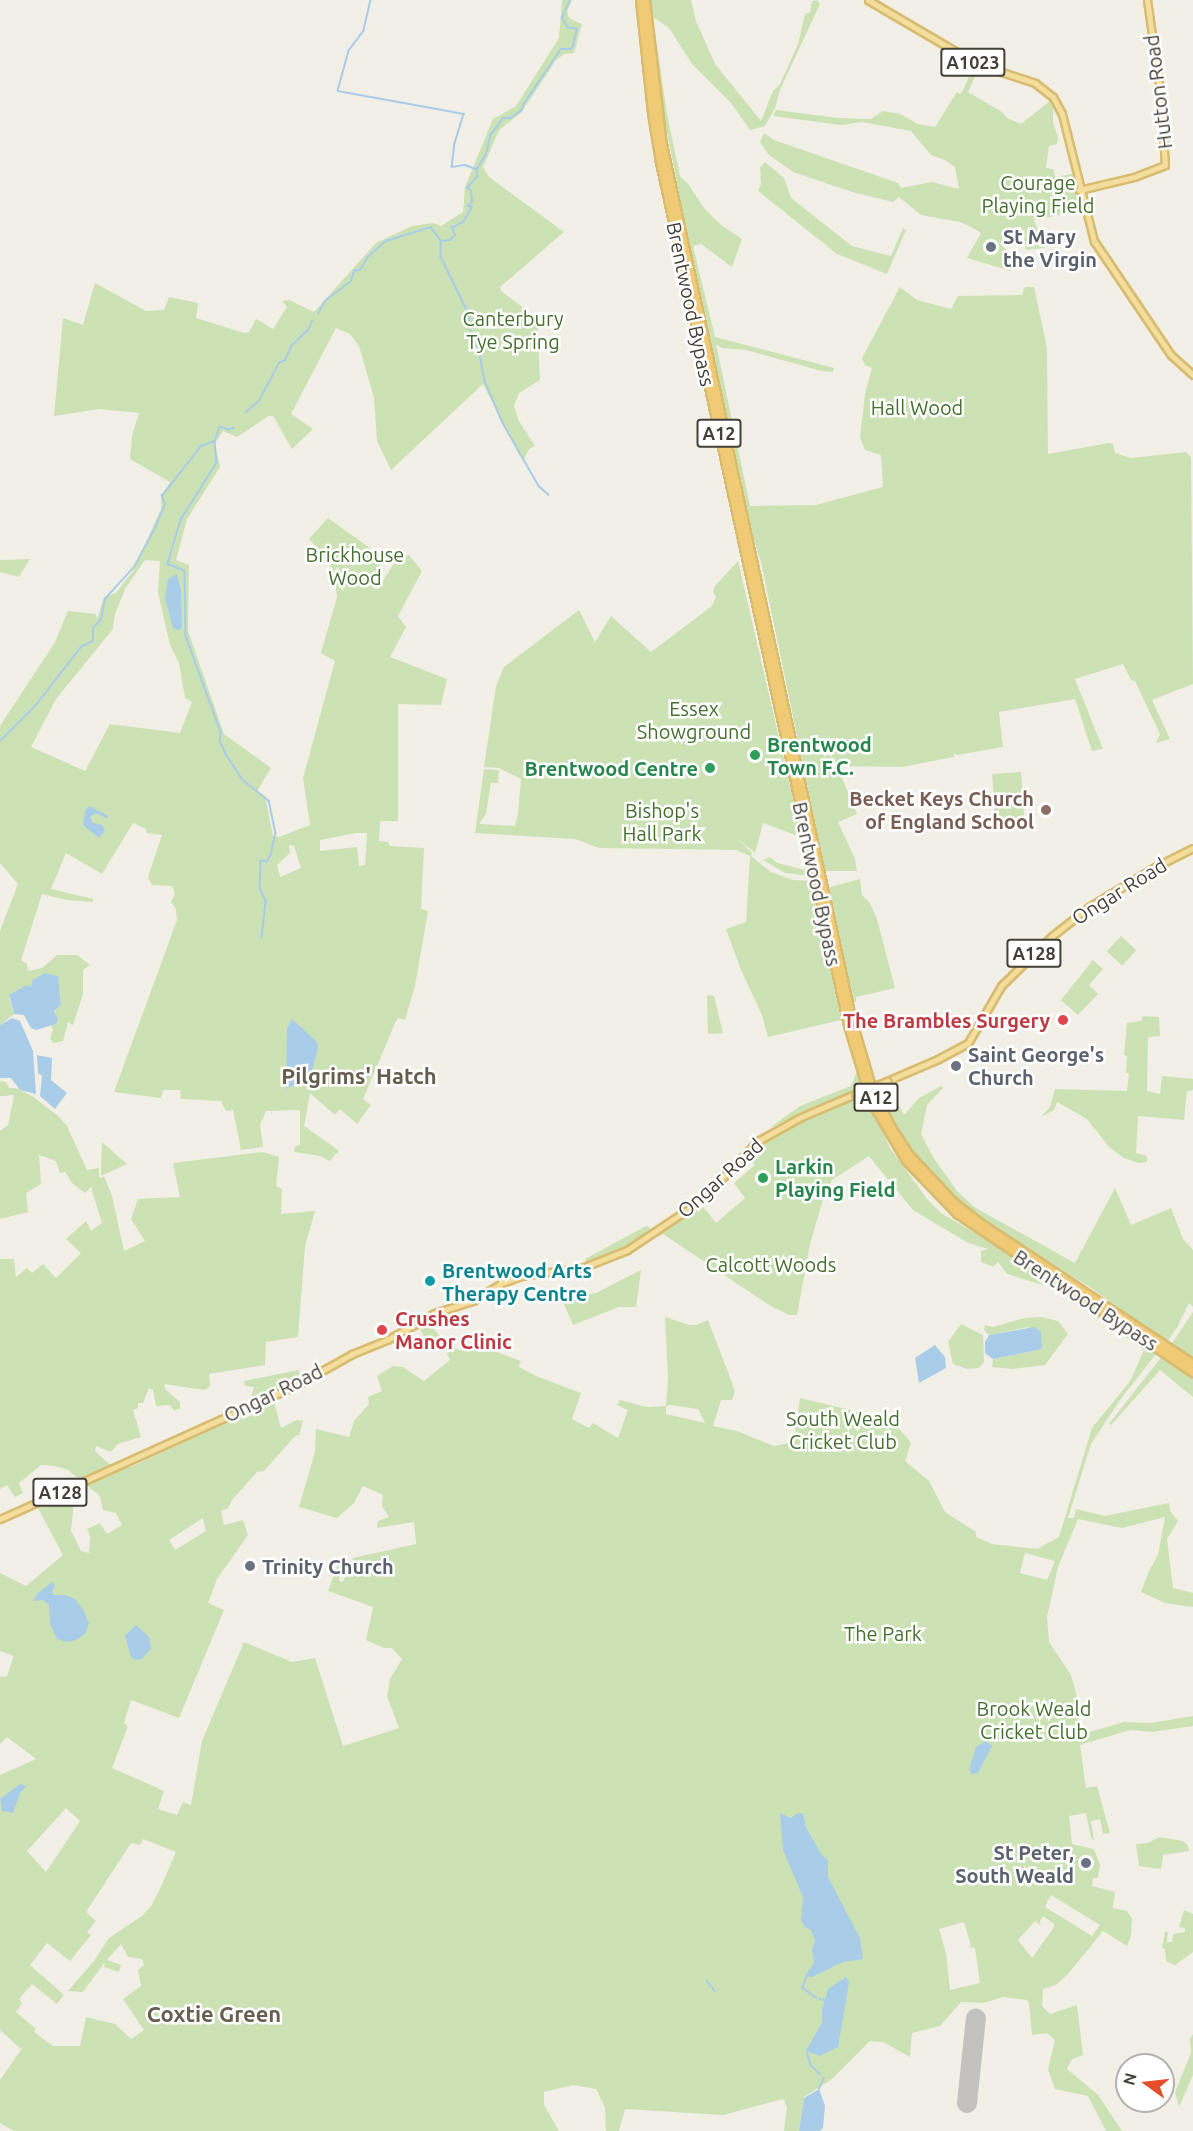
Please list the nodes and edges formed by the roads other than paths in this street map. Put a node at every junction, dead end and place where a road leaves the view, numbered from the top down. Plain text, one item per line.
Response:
1 (640, 0) edge
2 (645, 0) edge
3 (868, 0) edge
4 (1147, 0) edge
5 (1079, 190) junction
6 (1193, 375) edge
7 (1193, 848) edge
8 (815, 863) junction
9 (822, 895) junction
10 (1193, 1364) edge
11 (1193, 1372) edge
12 (0, 1519) edge

1 - 8 highway, Brentwood Bypass / A12
2 - 8 highway, Brentwood Bypass / A12
3 - 5 main road, A1023
4 - 5 main road, Hutton Road
5 - 6 main road, A1023
7 - 12 main road, Ongar Road / A128, bridge
8 - 9 highway, Brentwood Bypass / A12
9 - 10 highway, Brentwood Bypass / A12
9 - 11 highway, Brentwood Bypass / A12

